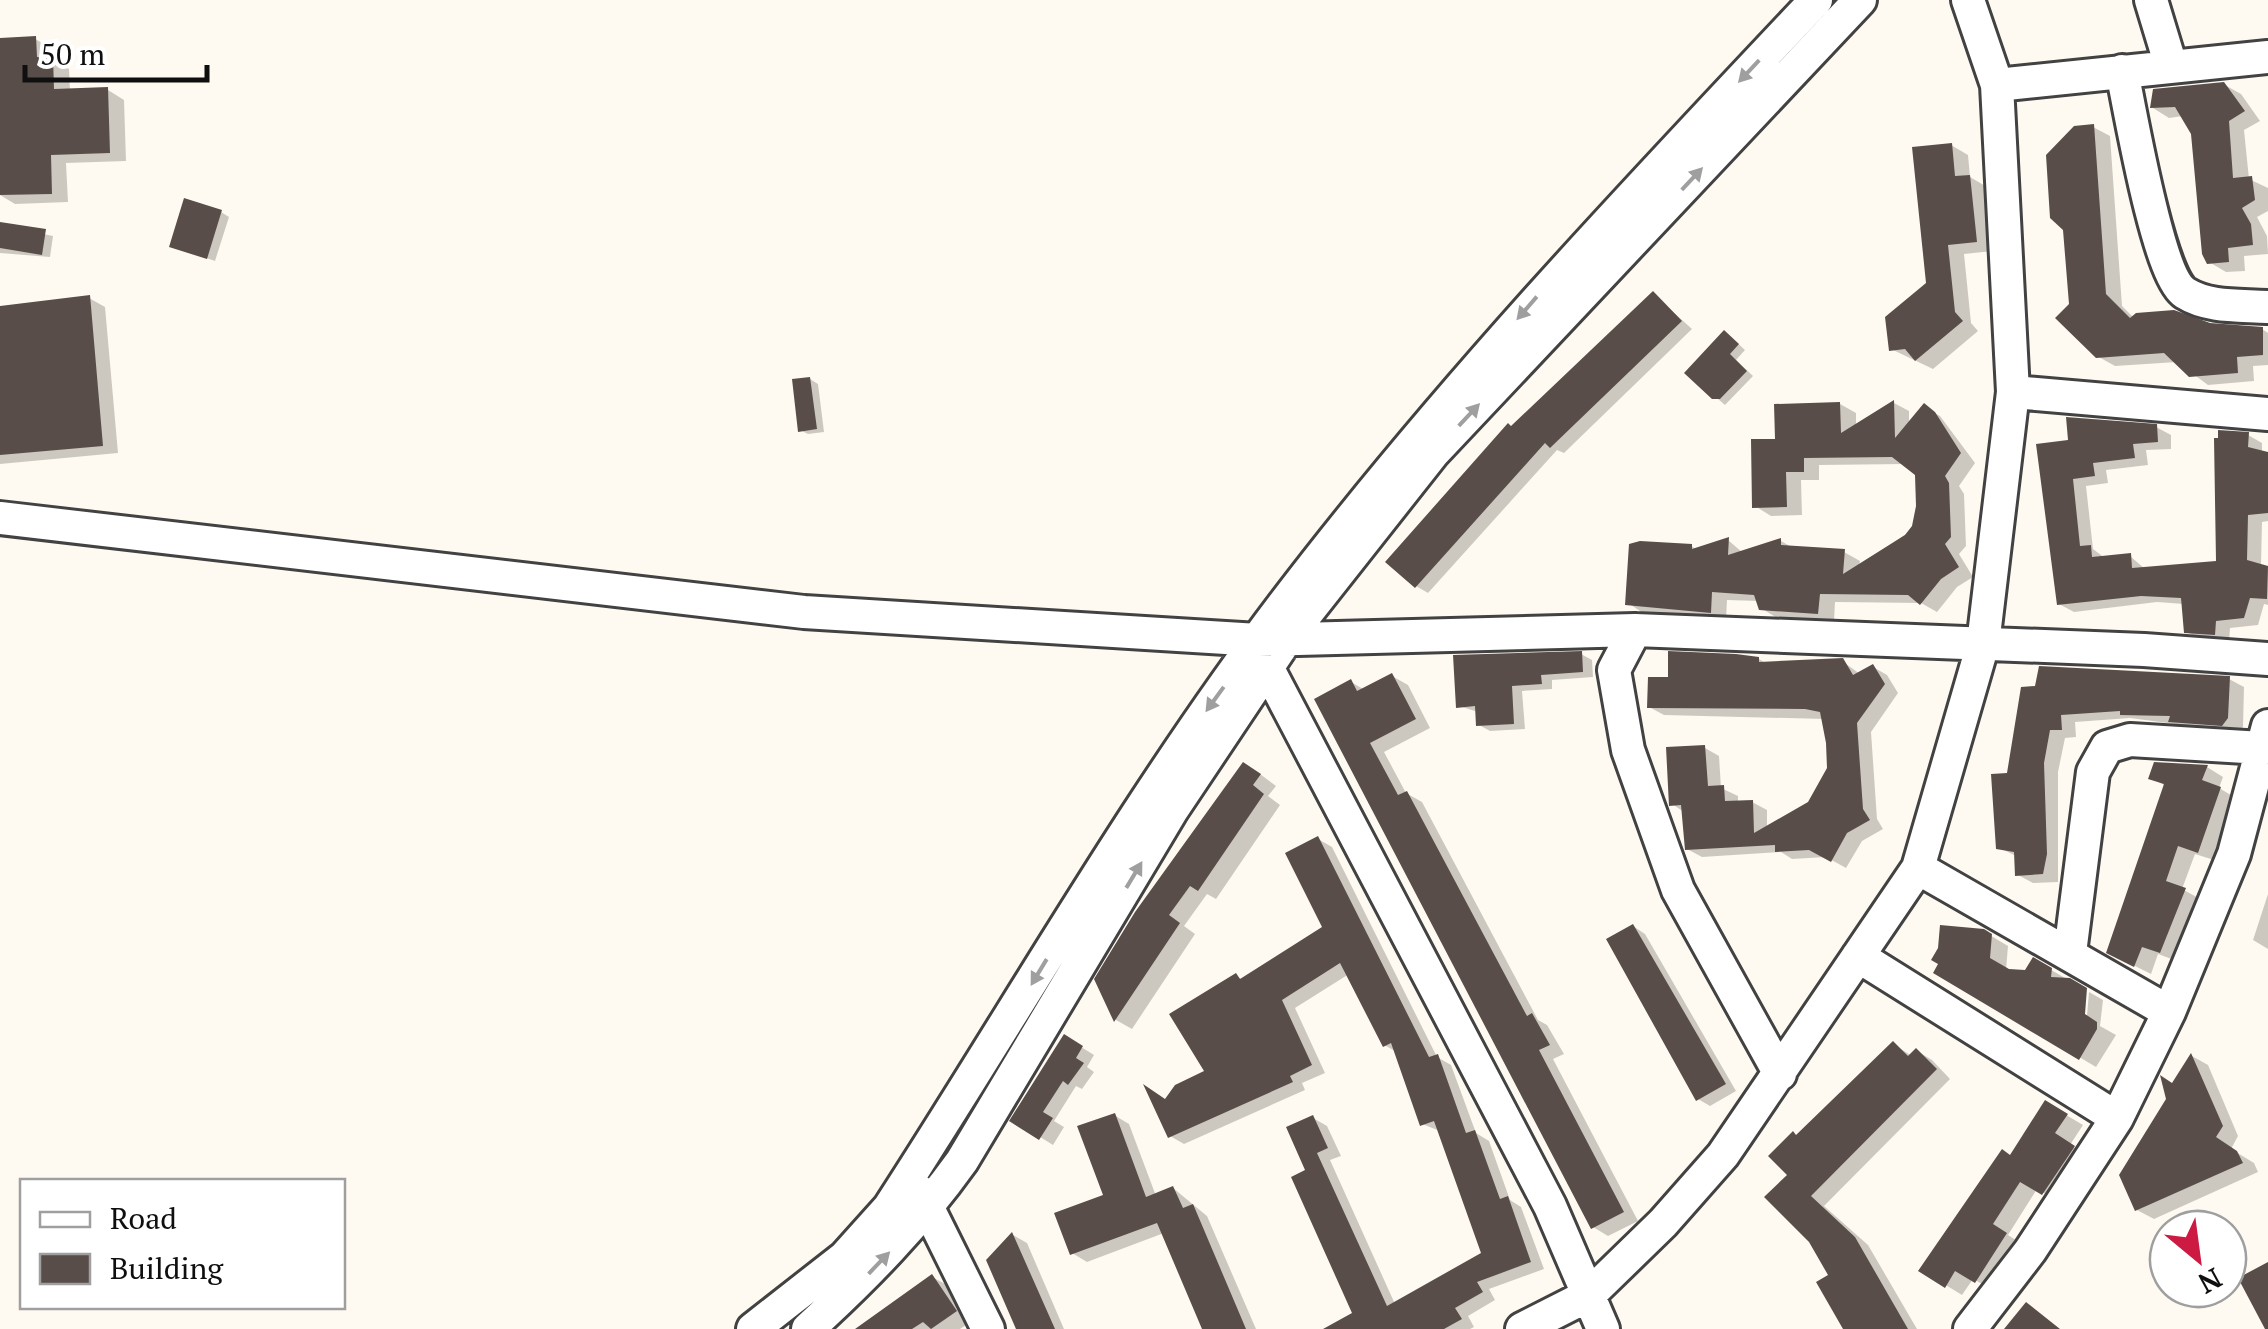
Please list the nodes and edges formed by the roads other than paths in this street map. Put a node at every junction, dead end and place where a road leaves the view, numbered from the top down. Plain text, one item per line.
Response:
1 (1816, 0) edge
2 (1860, 0) edge
3 (1968, 0) edge
4 (2151, 0) edge
5 (2268, 56) edge
6 (2170, 66) junction
7 (2122, 72) junction
8 (1997, 85) junction
9 (2268, 307) edge
10 (2013, 392) junction
11 (2268, 414) edge
12 (0, 518) edge
13 (1635, 630) junction
14 (1983, 644) junction
15 (1271, 649) junction
16 (2268, 659) edge
17 (2265, 737) edge
18 (1918, 868) junction
19 (2070, 953) junction
20 (1858, 956) junction
21 (2169, 1012) junction
22 (1780, 1074) junction
23 (2117, 1118) junction
24 (910, 1175) junction
25 (930, 1206) junction
26 (1589, 1295) junction
27 (753, 1329) edge
28 (808, 1329) edge
29 (988, 1329) edge
30 (1522, 1329) edge
31 (1604, 1329) edge
32 (1970, 1329) edge

1 -> 15 street
15 -> 2 street
3 - 8 street
4 - 6 street
5 - 6 street
6 - 7 street
7 - 8 street
7 - 9 street
8 - 10 street
10 - 11 street
10 - 14 street
12 - 15 street
13 - 14 street
13 - 15 street
13 - 22 street
14 - 16 street
14 - 18 street
15 -> 24 street
25 -> 15 street
15 - 26 street
17 - 19 street
17 - 21 street
18 - 19 street
18 - 20 street
19 - 21 street
20 - 22 street
20 - 23 street
21 - 23 street
22 - 26 street
23 - 32 street
24 - 25 street
24 - 27 street
28 -> 25 street
25 - 29 street
26 - 30 street
26 - 31 street

